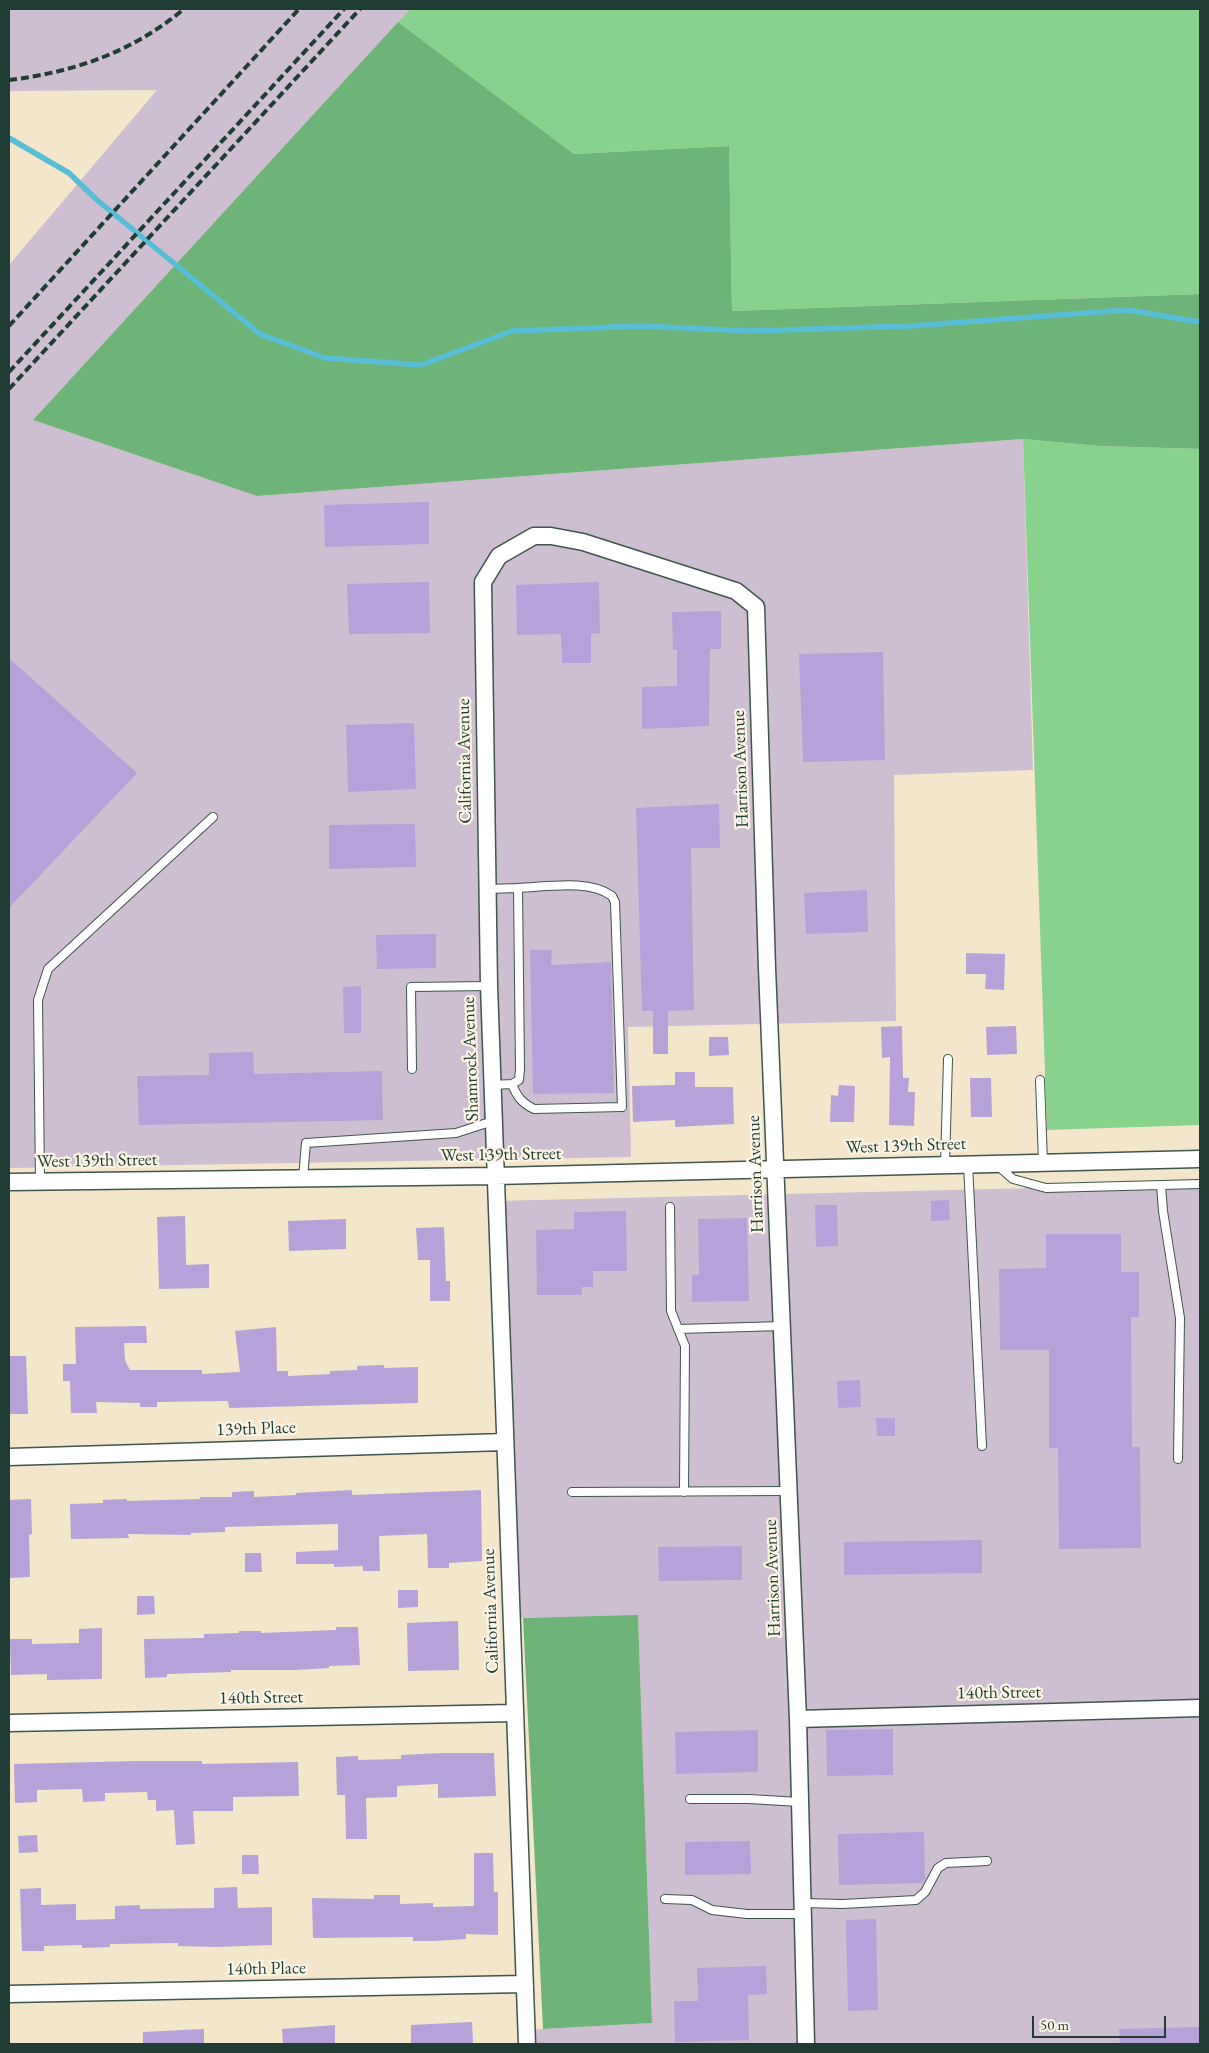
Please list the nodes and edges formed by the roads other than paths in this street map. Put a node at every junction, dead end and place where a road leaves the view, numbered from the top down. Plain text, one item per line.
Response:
1 (483, 582) joint
2 (213, 817) dead end
3 (518, 888) junction
4 (487, 889) junction
5 (488, 941) joint
6 (489, 986) junction
7 (948, 1059) dead end
8 (412, 1069) dead end
9 (1040, 1080) dead end
10 (512, 1084) junction
11 (492, 1085) junction
12 (493, 1121) junction
13 (1200, 1159) edge
14 (1042, 1162) junction
15 (995, 1163) junction
16 (968, 1164) junction
17 (945, 1165) junction
18 (776, 1169) junction
19 (495, 1176) junction
20 (303, 1178) junction
21 (9, 1182) edge
22 (40, 1182) junction
23 (1200, 1184) edge
24 (1162, 1185) junction
25 (670, 1207) dead end
26 (783, 1326) junction
27 (678, 1329) junction
28 (505, 1442) junction
29 (982, 1446) dead end
30 (9, 1457) edge
31 (1178, 1459) dead end
32 (789, 1491) junction
33 (572, 1492) dead end
34 (684, 1492) junction
35 (1200, 1708) edge
36 (514, 1713) junction
37 (798, 1718) junction
38 (9, 1723) edge
39 (690, 1799) dead end
40 (800, 1802) junction
41 (987, 1861) dead end
42 (666, 1899) dead end
43 (803, 1909) junction
44 (524, 1984) junction
45 (9, 1994) edge
46 (526, 2044) edge
47 (806, 2044) edge

1 - 4 street, California Avenue
1 - 18 street, Harrison Avenue
2 - 22 lane
3 - 4 lane
3 - 10 lane
3 - 10 lane
4 - 5 street, California Avenue
5 - 6 street, Shamrock Avenue
6 - 8 lane
6 - 11 street, Shamrock Avenue
7 - 17 lane
9 - 14 lane
10 - 11 lane
11 - 12 street, Shamrock Avenue
12 - 19 street, Shamrock Avenue
12 - 20 lane
13 - 14 street, West 139th Street
14 - 15 street, West 139th Street
15 - 16 street, West 139th Street
15 - 24 lane
16 - 17 street, West 139th Street
16 - 29 lane
17 - 18 street, West 139th Street
18 - 19 street, West 139th Street
18 - 26 street, Harrison Avenue
19 - 20 street, West 139th Street
19 - 28 street, California Avenue
20 - 22 street, West 139th Street
21 - 22 street, West 139th Street
23 - 24 lane
24 - 31 lane
25 - 27 lane
26 - 27 lane
26 - 32 street, Harrison Avenue
27 - 34 lane
28 - 30 street, 139th Place
28 - 36 street, California Avenue
32 - 34 lane
32 - 37 street, Harrison Avenue
33 - 34 lane
35 - 37 street, 140th Street
36 - 38 street, 140th Street
36 - 44 street, California Avenue
37 - 40 street, Harrison Avenue
39 - 40 lane
40 - 43 street, Harrison Avenue
41 - 43 lane
42 - 43 lane
43 - 47 street, Harrison Avenue
44 - 45 street, 140th Place
44 - 46 street, California Avenue

